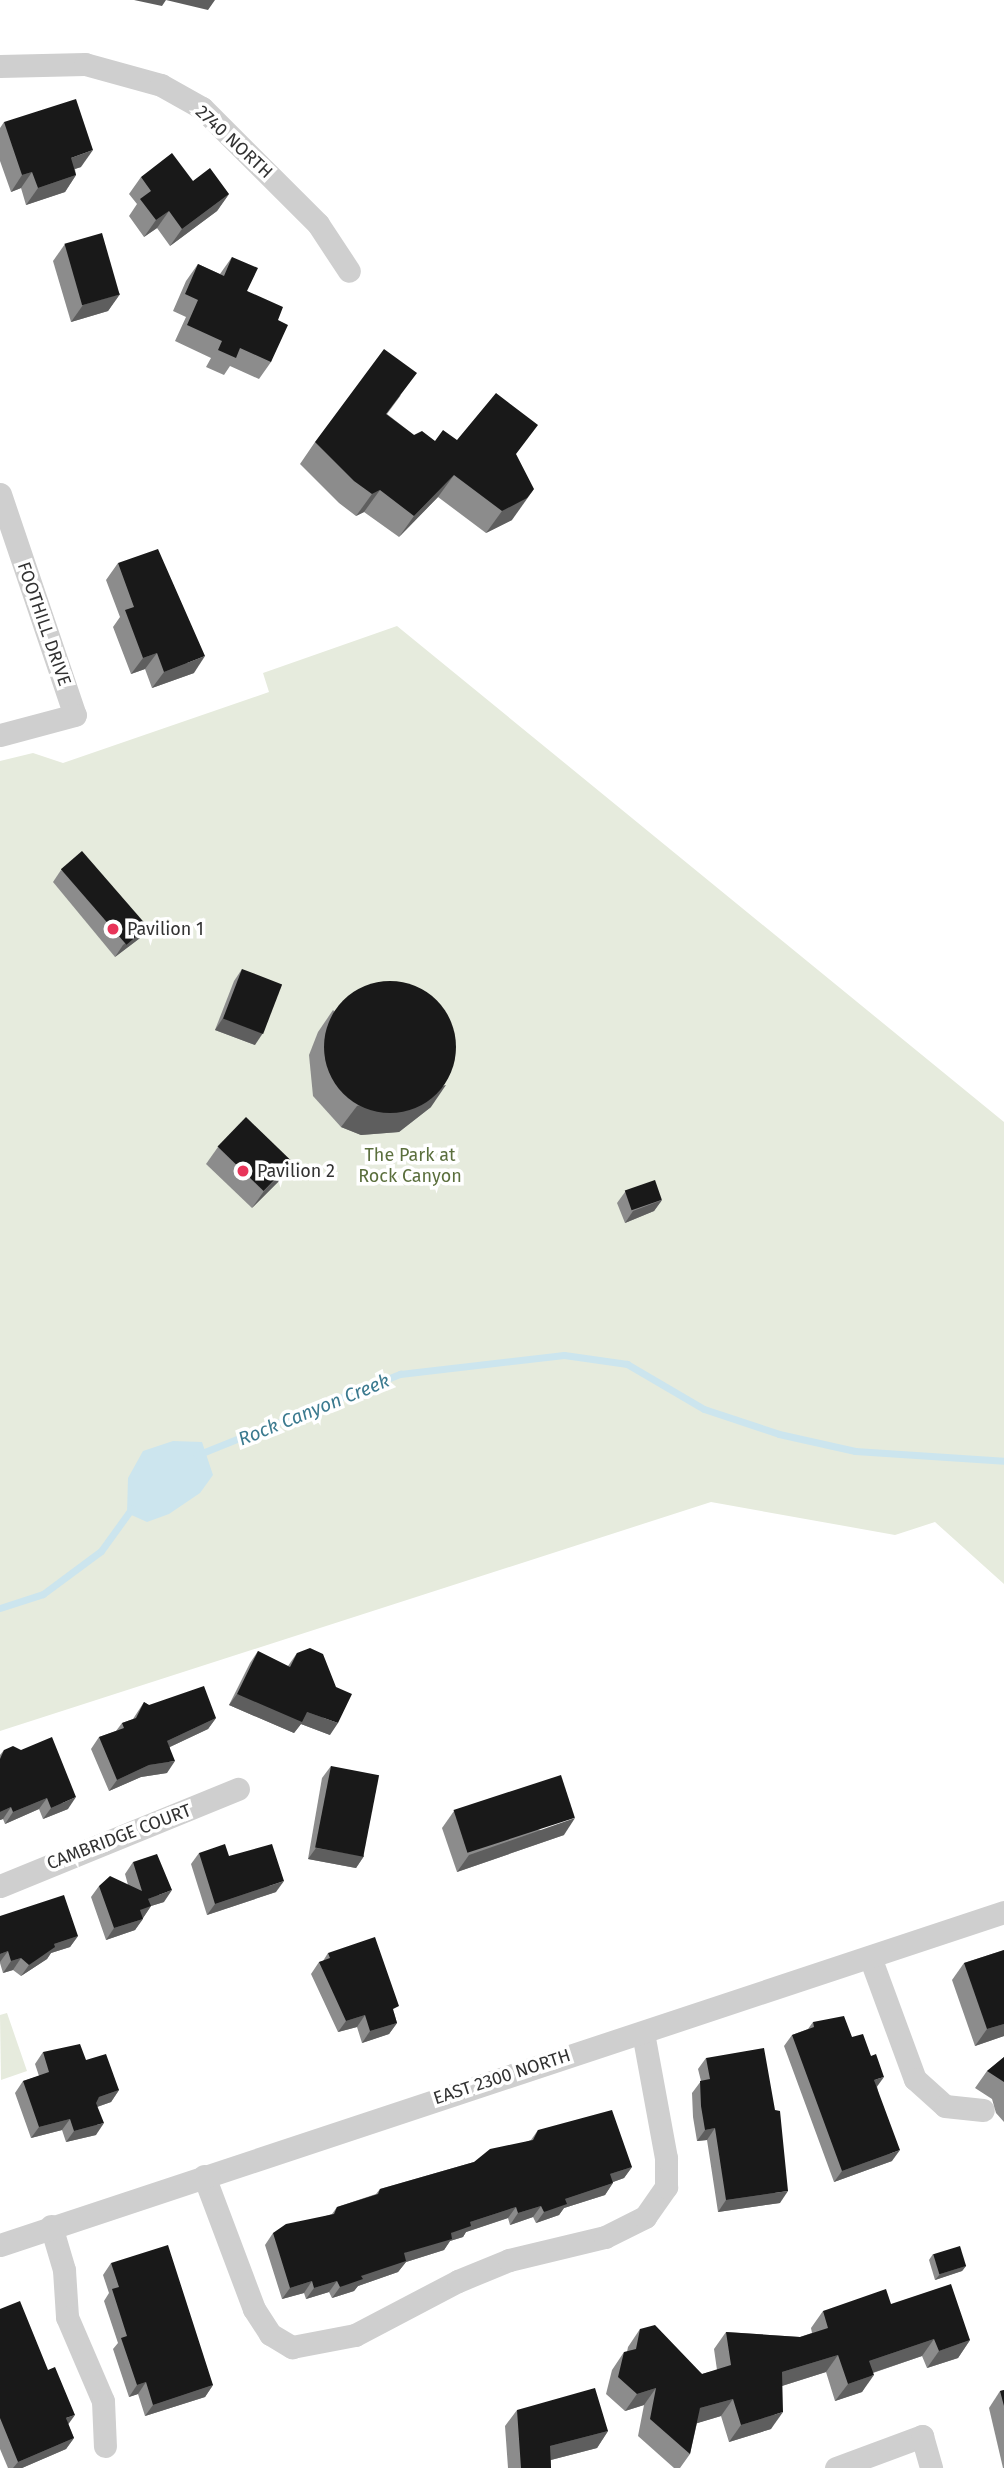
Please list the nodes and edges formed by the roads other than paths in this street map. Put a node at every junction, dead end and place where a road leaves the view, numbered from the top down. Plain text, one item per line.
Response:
1 (0, 66) edge
2 (349, 271) dead end
3 (0, 494) edge
4 (0, 735) edge
5 (238, 1789) dead end
6 (0, 1886) edge
7 (1004, 1912) edge
8 (870, 1956) junction
9 (643, 2033) junction
10 (983, 2110) dead end
11 (204, 2176) junction
12 (51, 2226) junction
13 (0, 2245) edge
14 (105, 2446) dead end
15 (836, 2468) edge
16 (931, 2468) edge

1 - 2 street, 2740 NORTH
3 - 4 street, FOOTHILL DRIVE
5 - 6 street, CAMBRIDGE COURT
7 - 8 street, EAST 2300 NORTH
8 - 9 street, EAST 2300 NORTH
8 - 10 street
9 - 11 street, EAST 2300 NORTH
9 - 11 street
11 - 12 street, EAST 2300 NORTH
12 - 13 street, EAST 2300 NORTH
12 - 14 street
15 - 16 street

